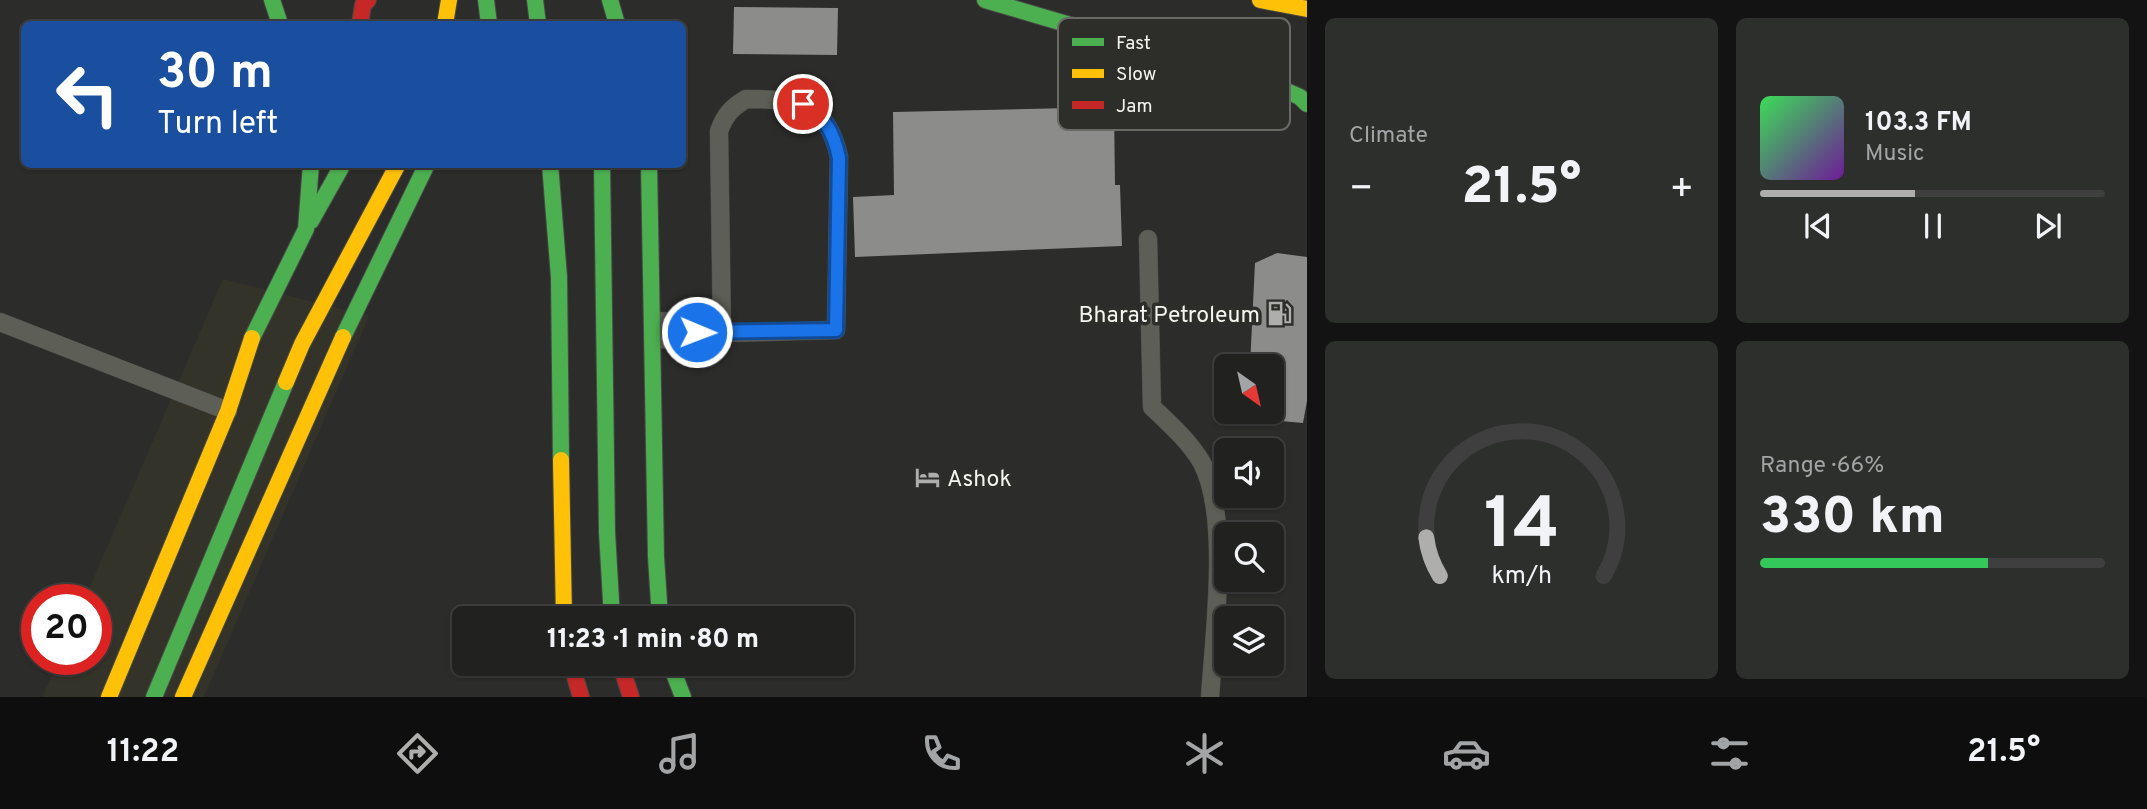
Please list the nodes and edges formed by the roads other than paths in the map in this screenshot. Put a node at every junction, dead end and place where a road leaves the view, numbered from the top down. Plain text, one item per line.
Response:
1 (272, 0) edge
2 (368, 0) edge
3 (449, 0) edge
4 (486, 0) edge
5 (535, 0) edge
6 (985, 0) edge
7 (1260, 0) edge
8 (611, 4) edge
9 (1307, 9) edge
10 (279, 21) edge
11 (360, 21) edge
12 (446, 21) edge
13 (489, 21) edge
14 (538, 21) edge
15 (616, 21) edge
16 (1058, 21) edge
17 (1290, 93) edge
18 (1307, 104) edge
19 (311, 168) edge
20 (341, 168) edge
21 (396, 168) edge
22 (426, 168) edge
23 (550, 168) edge
24 (602, 168) edge
25 (649, 168) edge
26 (306, 229) junction
27 (1148, 239) dead end
28 (0, 322) edge
29 (653, 330) junction
30 (722, 333) junction
31 (228, 411) junction
32 (564, 606) edge
33 (611, 606) edge
34 (659, 606) edge
35 (575, 676) edge
36 (624, 676) edge
37 (675, 676) edge
38 (109, 697) edge
39 (154, 697) edge
40 (183, 697) edge
41 (581, 697) edge
42 (631, 697) edge
43 (683, 697) edge
44 (1210, 697) edge

1 - 10 street
2 - 11 street
3 - 12 street
4 - 13 street
5 - 14 street
6 - 16 street
7 - 9 street
8 - 15 street
17 - 18 street
19 - 26 street
20 - 26 street
21 - 39 street
22 - 40 street
23 - 32 street
24 - 33 street
25 - 29 street
26 - 31 street
27 - 44 lane
28 - 31 lane
29 - 30 lane
29 - 34 street
30 - 30 lane
31 - 38 street
35 - 41 street
36 - 42 street
37 - 43 street

